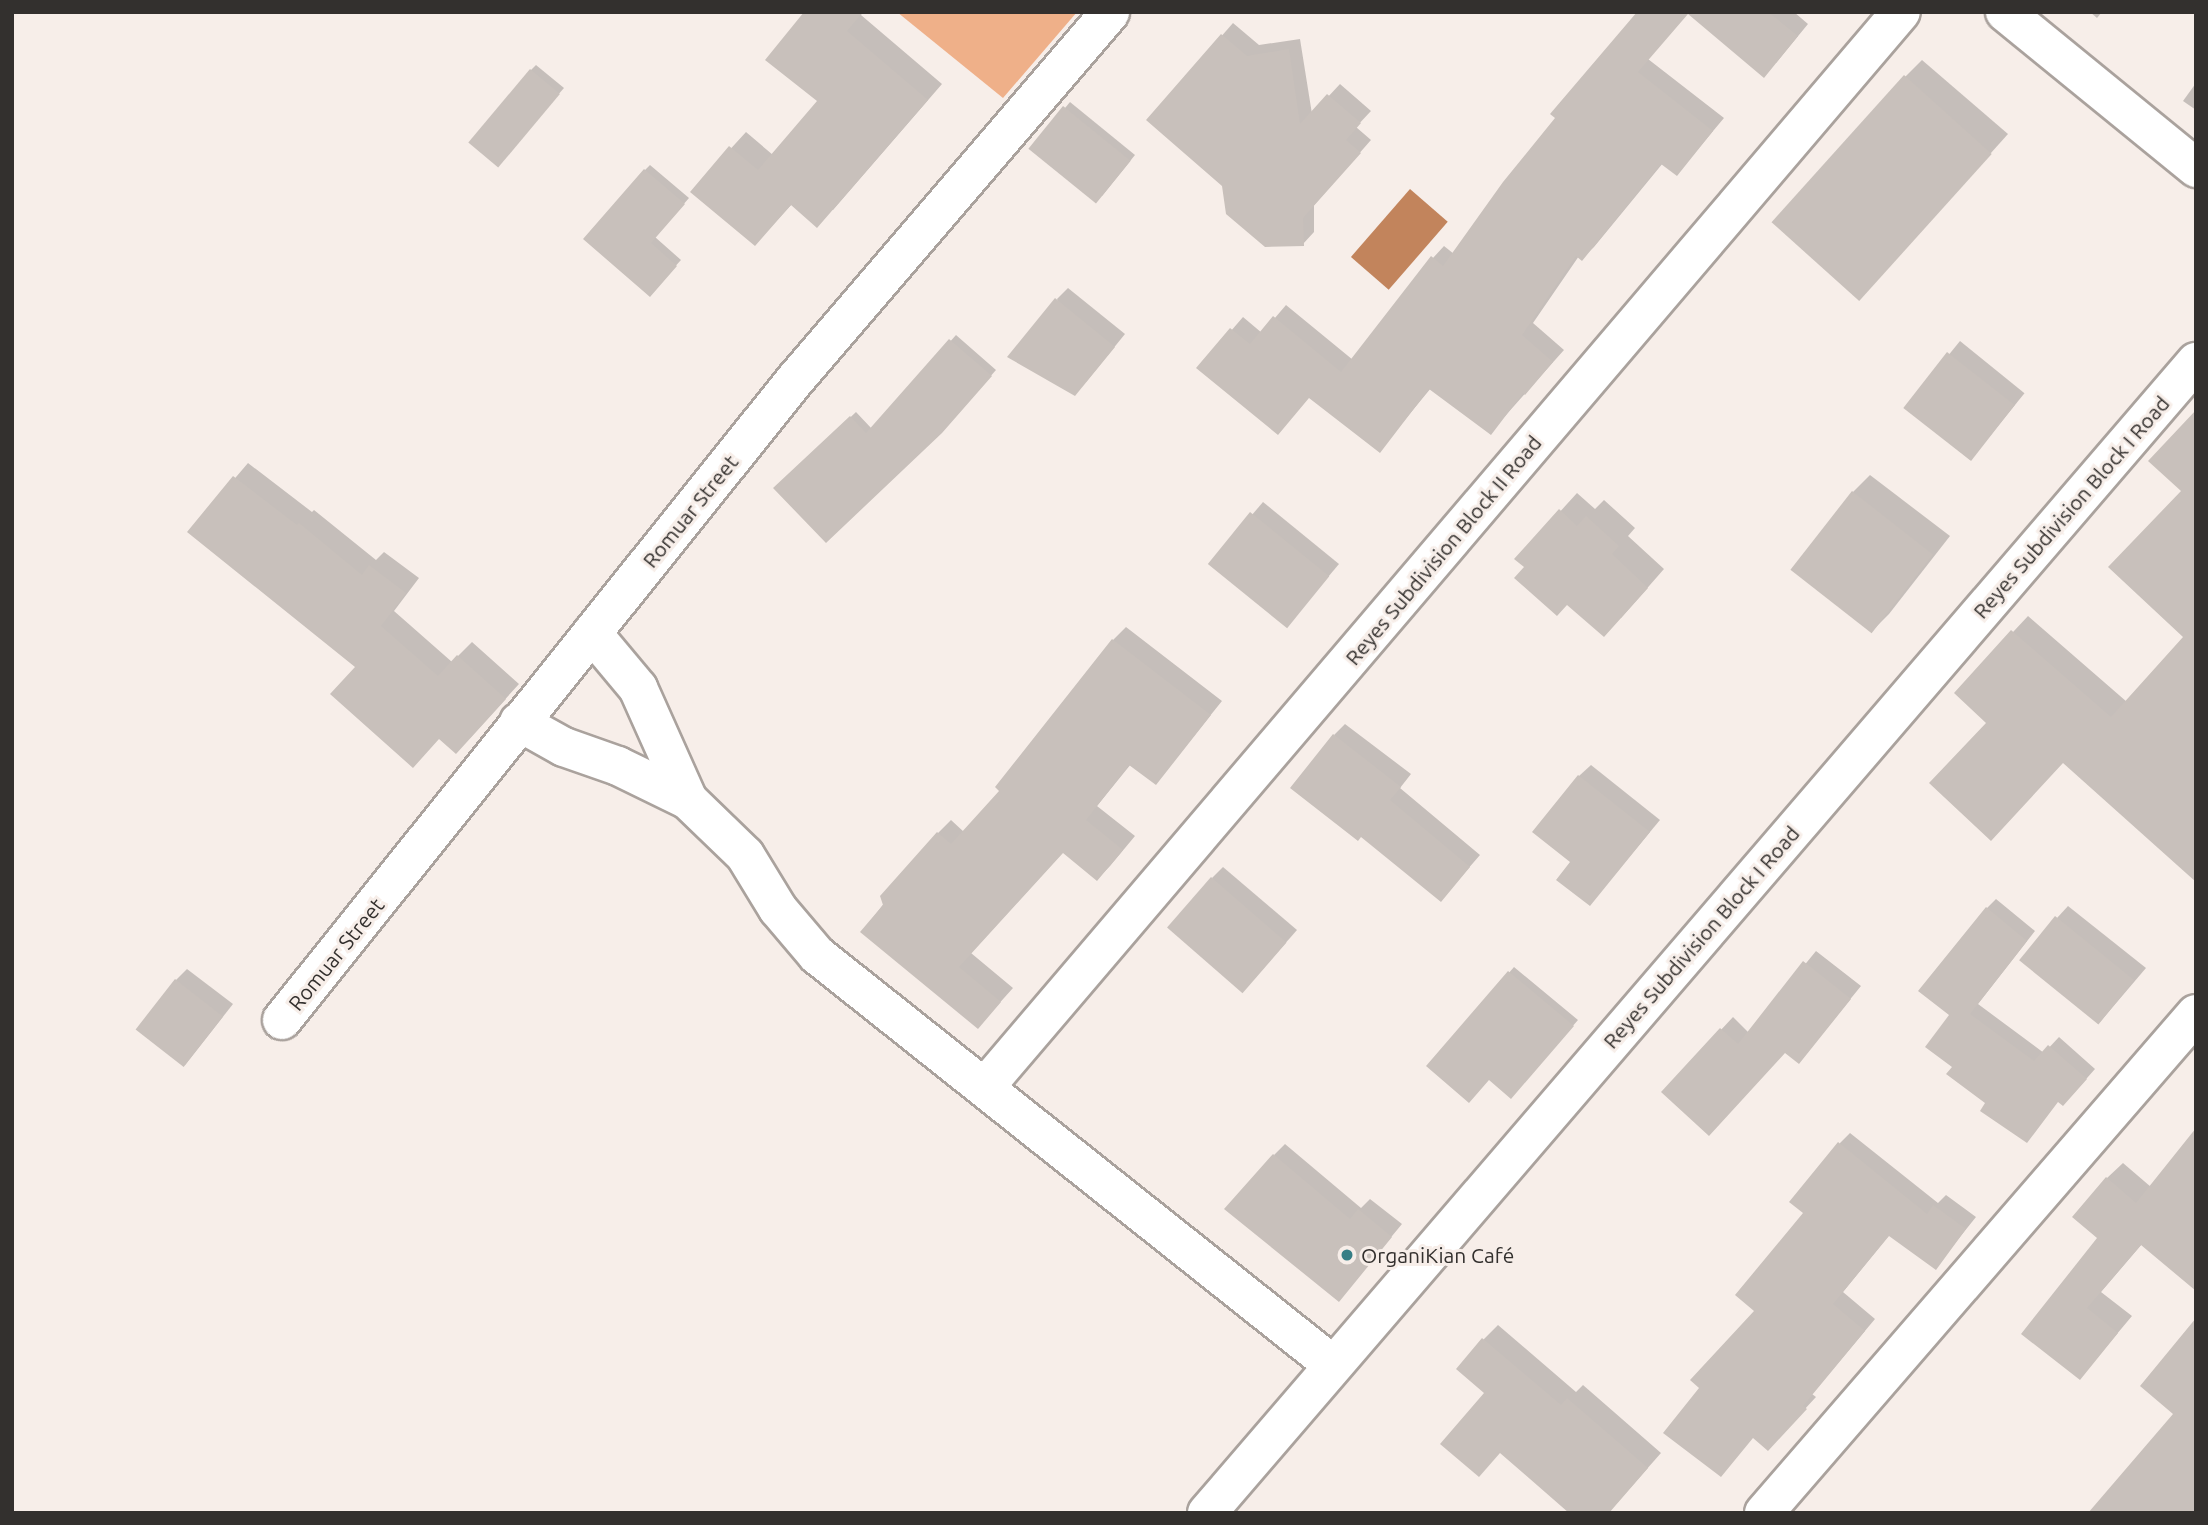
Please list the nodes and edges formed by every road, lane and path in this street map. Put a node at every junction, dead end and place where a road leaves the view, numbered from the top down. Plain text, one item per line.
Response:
1 (1110, 12) edge
2 (1901, 12) edge
3 (2005, 12) edge
4 (2196, 168) edge
5 (2196, 362) edge
6 (592, 633) junction
7 (519, 722) junction
8 (688, 800) junction
9 (2196, 1014) edge
10 (282, 1020) dead end
11 (985, 1087) junction
12 (1333, 1365) junction
13 (1206, 1513) edge
14 (1764, 1513) edge

1 - 6 street, Romuar Street
2 - 11 street, Reyes Subdivision Block II Road
3 - 4 street
5 - 12 street, Reyes Subdivision Block I Road
6 - 7 street, Romuar Street
6 - 8 street
7 - 8 street
7 - 10 street, Romuar Street
8 - 11 street
9 - 14 street
11 - 12 street
12 - 13 street, Reyes Subdivision Block I Road

